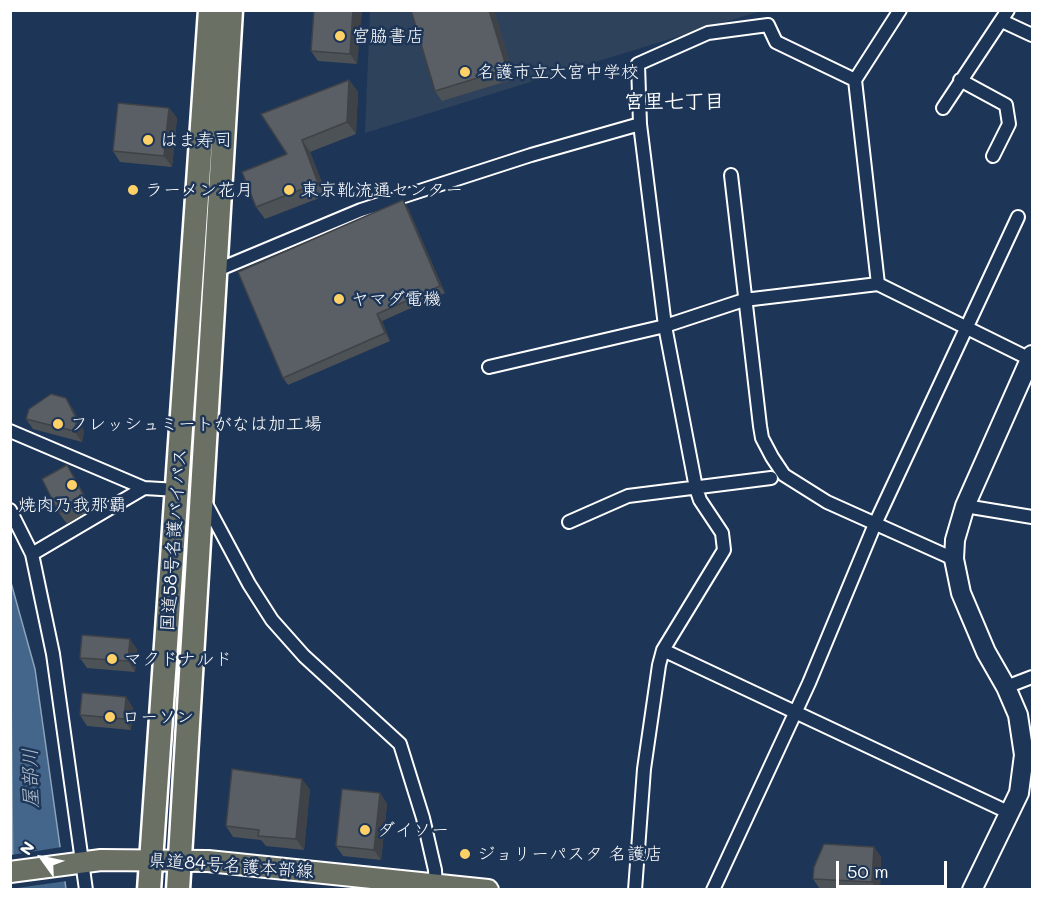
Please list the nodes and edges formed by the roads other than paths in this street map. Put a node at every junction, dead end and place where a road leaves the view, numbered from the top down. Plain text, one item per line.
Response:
1 (210, 10) edge
2 (231, 10) edge
3 (900, 10) edge
4 (1005, 16) edge
5 (1032, 35) edge
6 (855, 80) junction
7 (960, 80) junction
8 (943, 108) dead end
9 (640, 124) junction
10 (993, 156) dead end
11 (731, 175) dead end
12 (1018, 217) dead end
13 (214, 271) junction
14 (878, 284) junction
15 (744, 300) junction
16 (665, 326) junction
17 (965, 329) junction
18 (1031, 357) edge
19 (489, 367) dead end
20 (10, 431) edge
21 (771, 478) dead end
22 (144, 488) junction
23 (696, 488) junction
24 (178, 490) junction
25 (202, 495) junction
26 (965, 506) junction
27 (10, 510) edge
28 (1032, 517) edge
29 (569, 522) dead end
30 (875, 524) junction
31 (32, 554) junction
32 (954, 559) junction
33 (663, 650) junction
34 (1032, 677) edge
35 (1006, 687) junction
36 (796, 711) junction
37 (1010, 813) junction
38 (152, 860) junction
39 (179, 861) junction
40 (77, 862) junction
41 (10, 872) edge
42 (436, 887) edge
43 (86, 890) edge
44 (149, 890) edge
45 (178, 890) edge
46 (488, 890) edge
47 (635, 890) edge
48 (713, 890) edge
49 (972, 890) edge

1 - 24 highway, 国道58号名護バイパス
2 - 13 highway, 国道58号名護バイパス
3 - 6 street
4 - 5 street
4 - 7 street
6 - 9 street
6 - 14 street
7 - 8 street
7 - 10 street
9 - 13 street
9 - 16 street
11 - 15 street
12 - 17 street
13 - 25 highway, 国道58号名護バイパス
14 - 15 street
14 - 17 street
15 - 16 street
15 - 30 street
16 - 19 street
16 - 23 street
17 - 18 street
17 - 30 street
18 - 26 street
20 - 22 street
21 - 23 street
22 - 24 street
22 - 31 street
23 - 29 street
23 - 33 street
24 - 38 highway, 国道58号名護バイパス
25 - 39 highway, 国道58号名護バイパス
25 - 42 street
26 - 28 street
26 - 32 street
27 - 31 street
30 - 32 street
30 - 36 street
31 - 40 street
32 - 35 street
33 - 36 street
33 - 47 street
34 - 35 street
35 - 37 street
36 - 37 street
36 - 48 street
37 - 49 street
38 - 39 main road, 県道84号名護本部線
38 - 40 main road, 県道84号名護本部線
38 - 44 highway, 国道58号名護バイパス
39 - 42 main road, 県道84号名護本部線
39 - 45 highway, 国道58号名護バイパス
40 - 41 main road, 県道84号名護本部線
40 - 43 street
42 - 46 main road, 県道84号名護本部線

